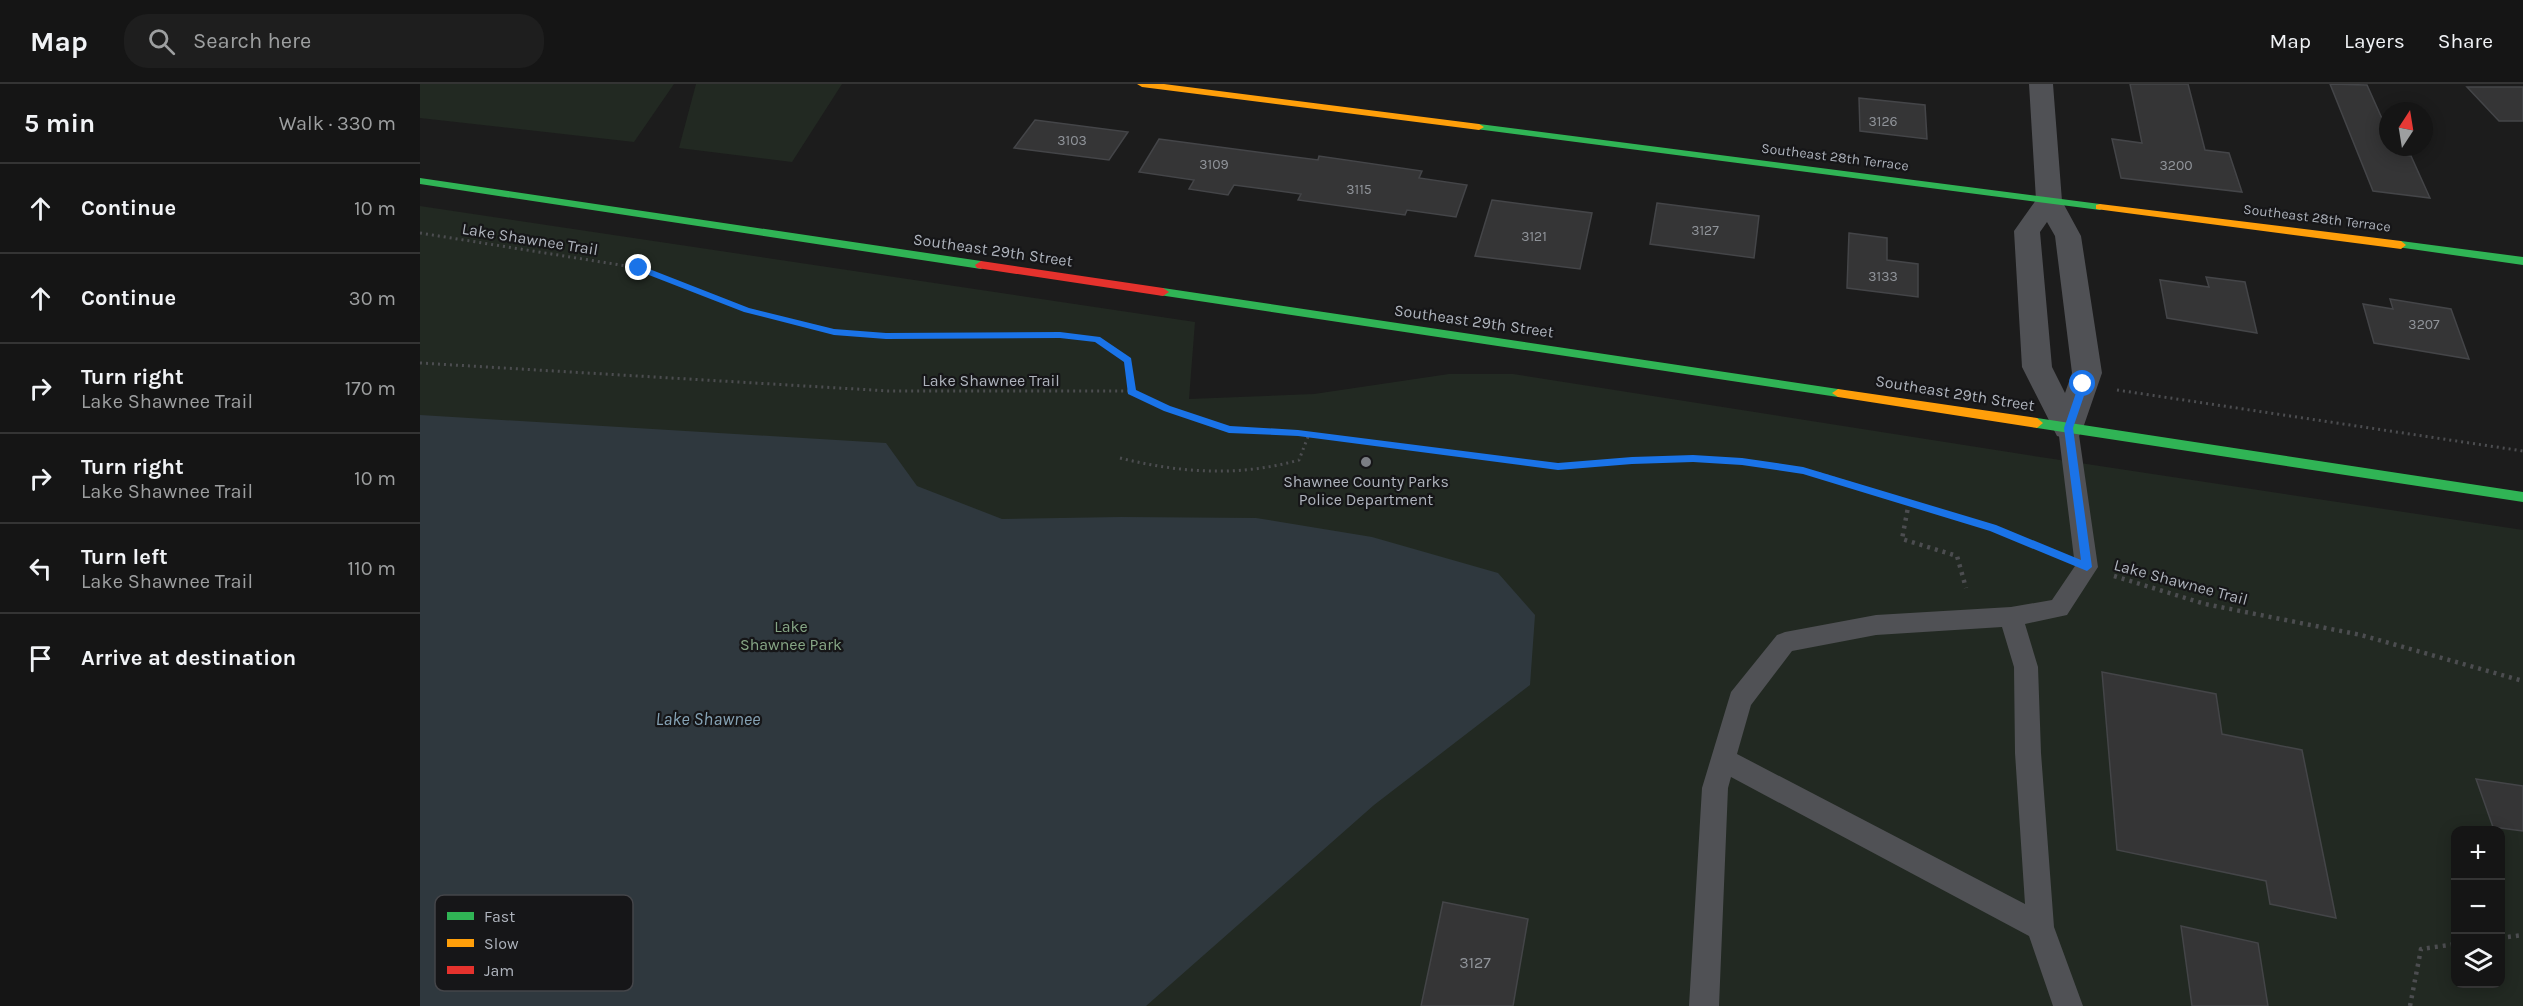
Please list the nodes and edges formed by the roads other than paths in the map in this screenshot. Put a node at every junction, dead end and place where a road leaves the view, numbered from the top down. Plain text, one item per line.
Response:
1 (1143, 84) edge
2 (2041, 84) edge
3 (420, 181) edge
4 (2049, 201) junction
5 (2523, 261) edge
6 (2068, 428) junction
7 (2523, 497) edge
8 (2011, 616) junction
9 (1723, 760) junction
10 (2040, 927) junction
11 (1704, 1006) edge
12 (2068, 1006) edge

1 - 4 main road, Southeast 28th Terrace
2 - 4 street
3 - 6 main road, Southeast 29th Street
4 - 5 main road, Southeast 28th Terrace
4 - 6 street
4 - 6 street
6 - 7 main road, Southeast 29th Street
6 - 8 lane
8 - 9 lane
8 - 10 lane
9 - 10 lane
9 - 11 lane
10 - 12 lane

